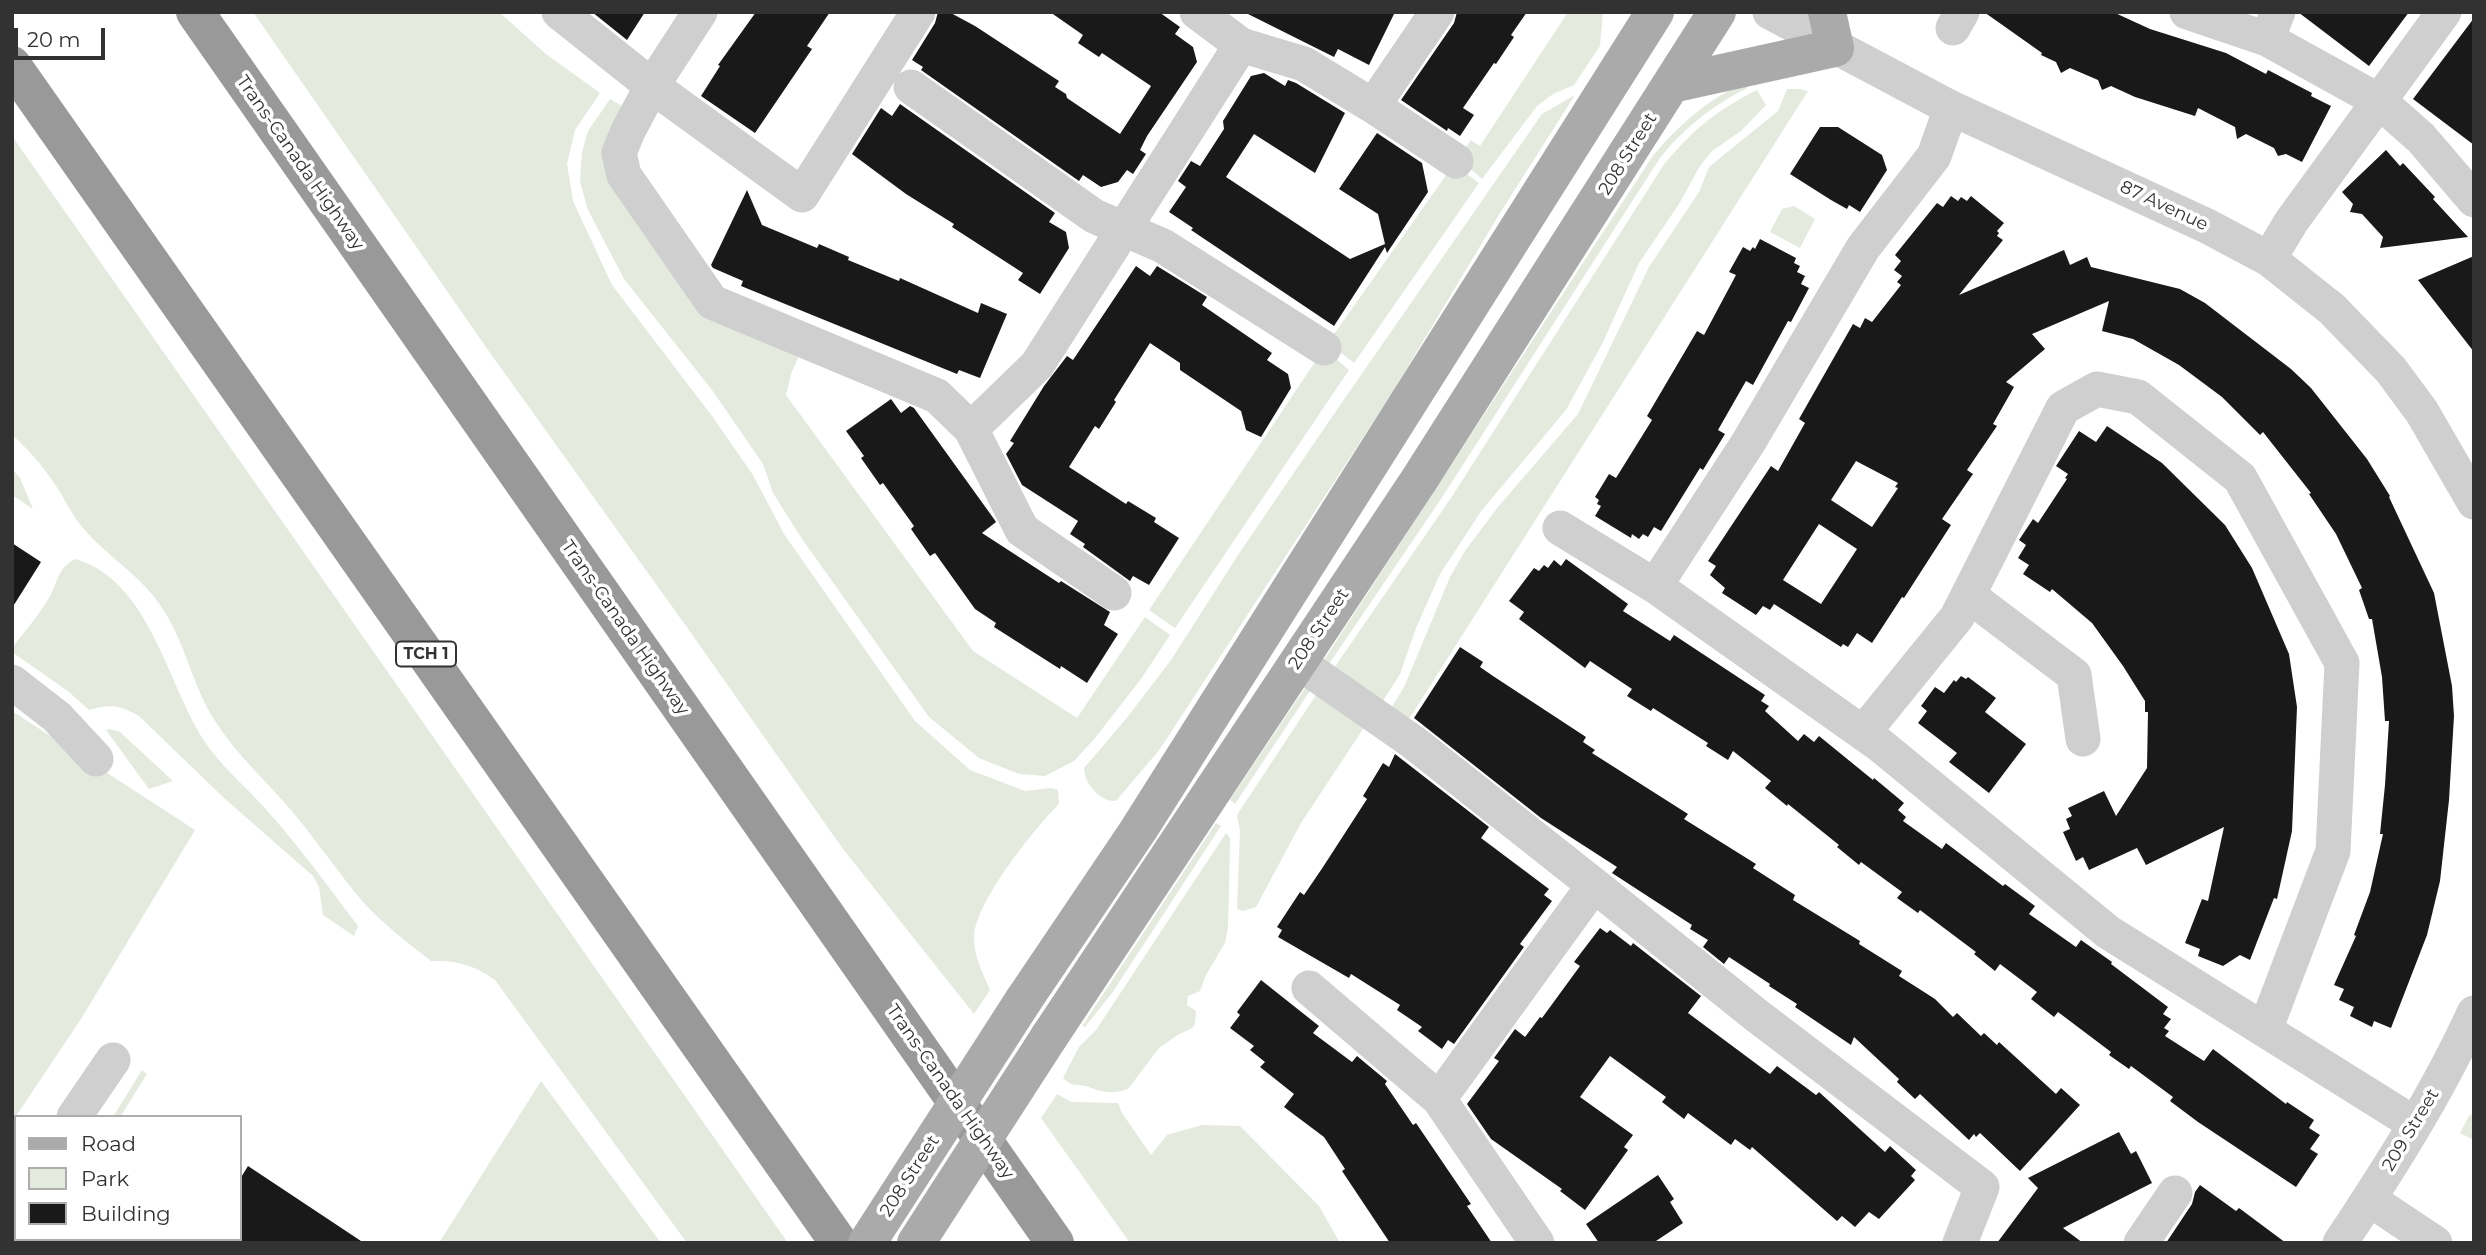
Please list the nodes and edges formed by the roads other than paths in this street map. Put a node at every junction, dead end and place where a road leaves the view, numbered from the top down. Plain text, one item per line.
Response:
1 (195, 12) edge
2 (559, 12) edge
3 (699, 12) edge
4 (918, 12) edge
5 (1197, 12) edge
6 (1437, 12) edge
7 (1627, 12) edge
8 (1655, 12) edge
9 (1717, 12) edge
10 (1770, 12) edge
11 (2187, 12) edge
12 (2444, 12) edge
13 (2273, 26) edge
14 (1831, 30) edge
15 (1241, 45) junction
16 (1630, 51) junction
17 (12, 65) edge
18 (1672, 84) junction
19 (652, 86) junction
20 (911, 87) dead end
21 (2379, 101) junction
22 (1374, 106) junction
23 (1951, 108) junction
24 (1457, 161) dead end
25 (2474, 200) edge
26 (1126, 229) junction
27 (2269, 258) junction
28 (1324, 348) dead end
29 (971, 429) junction
30 (2474, 502) edge
31 (1560, 528) dead end
32 (1655, 586) junction
33 (1114, 593) dead end
34 (1968, 595) junction
35 (1298, 662) junction
36 (12, 682) edge
37 (1863, 733) junction
38 (2083, 738) dead end
39 (96, 759) dead end
40 (1594, 885) junction
41 (1308, 988) dead end
42 (2474, 1013) edge
43 (2265, 1030) junction
44 (113, 1060) dead end
45 (1439, 1099) junction
46 (75, 1115) edge
47 (2415, 1124) junction
48 (2175, 1193) dead end
49 (2369, 1199) junction
50 (839, 1243) edge
51 (867, 1243) edge
52 (916, 1243) edge
53 (1055, 1243) edge
54 (1537, 1243) edge
55 (1961, 1243) edge
56 (2141, 1243) edge
57 (2340, 1243) edge
58 (2435, 1243) edge

1 - 53 highway, Trans-Canada Highway
2 - 19 street
3 - 19 street
4 - 19 street
5 - 15 street
6 - 22 street
7 - 16 main road
8 - 16 main road, 208 Street
9 - 18 main road, 208 Street
10 - 14 street, 87 Avenue
11 - 13 street
12 - 21 street
13 - 21 street
14 - 18 main road
14 - 23 street, 87 Avenue
15 - 22 street
15 - 26 street
16 - 51 main road, 208 Street, bridge
17 - 50 highway, TCH 1
18 - 35 main road, 208 Street
19 - 29 street
20 - 26 street
21 - 25 street
21 - 27 street
22 - 24 street
23 - 27 street, 87 Avenue
23 - 32 street
26 - 28 street
26 - 29 street
27 - 30 street, 87 Avenue
29 - 33 street
31 - 32 street
32 - 37 street
34 - 37 street
34 - 38 street
34 - 43 street
35 - 40 street
35 - 52 main road, 208 Street, bridge
36 - 39 street
37 - 43 street
40 - 45 street
40 - 55 street
41 - 45 street
42 - 47 street, 209 Street
43 - 47 street
44 - 46 street
45 - 54 street
47 - 49 street, 209 Street
48 - 56 street
49 - 57 street, 209 Street
49 - 58 street

